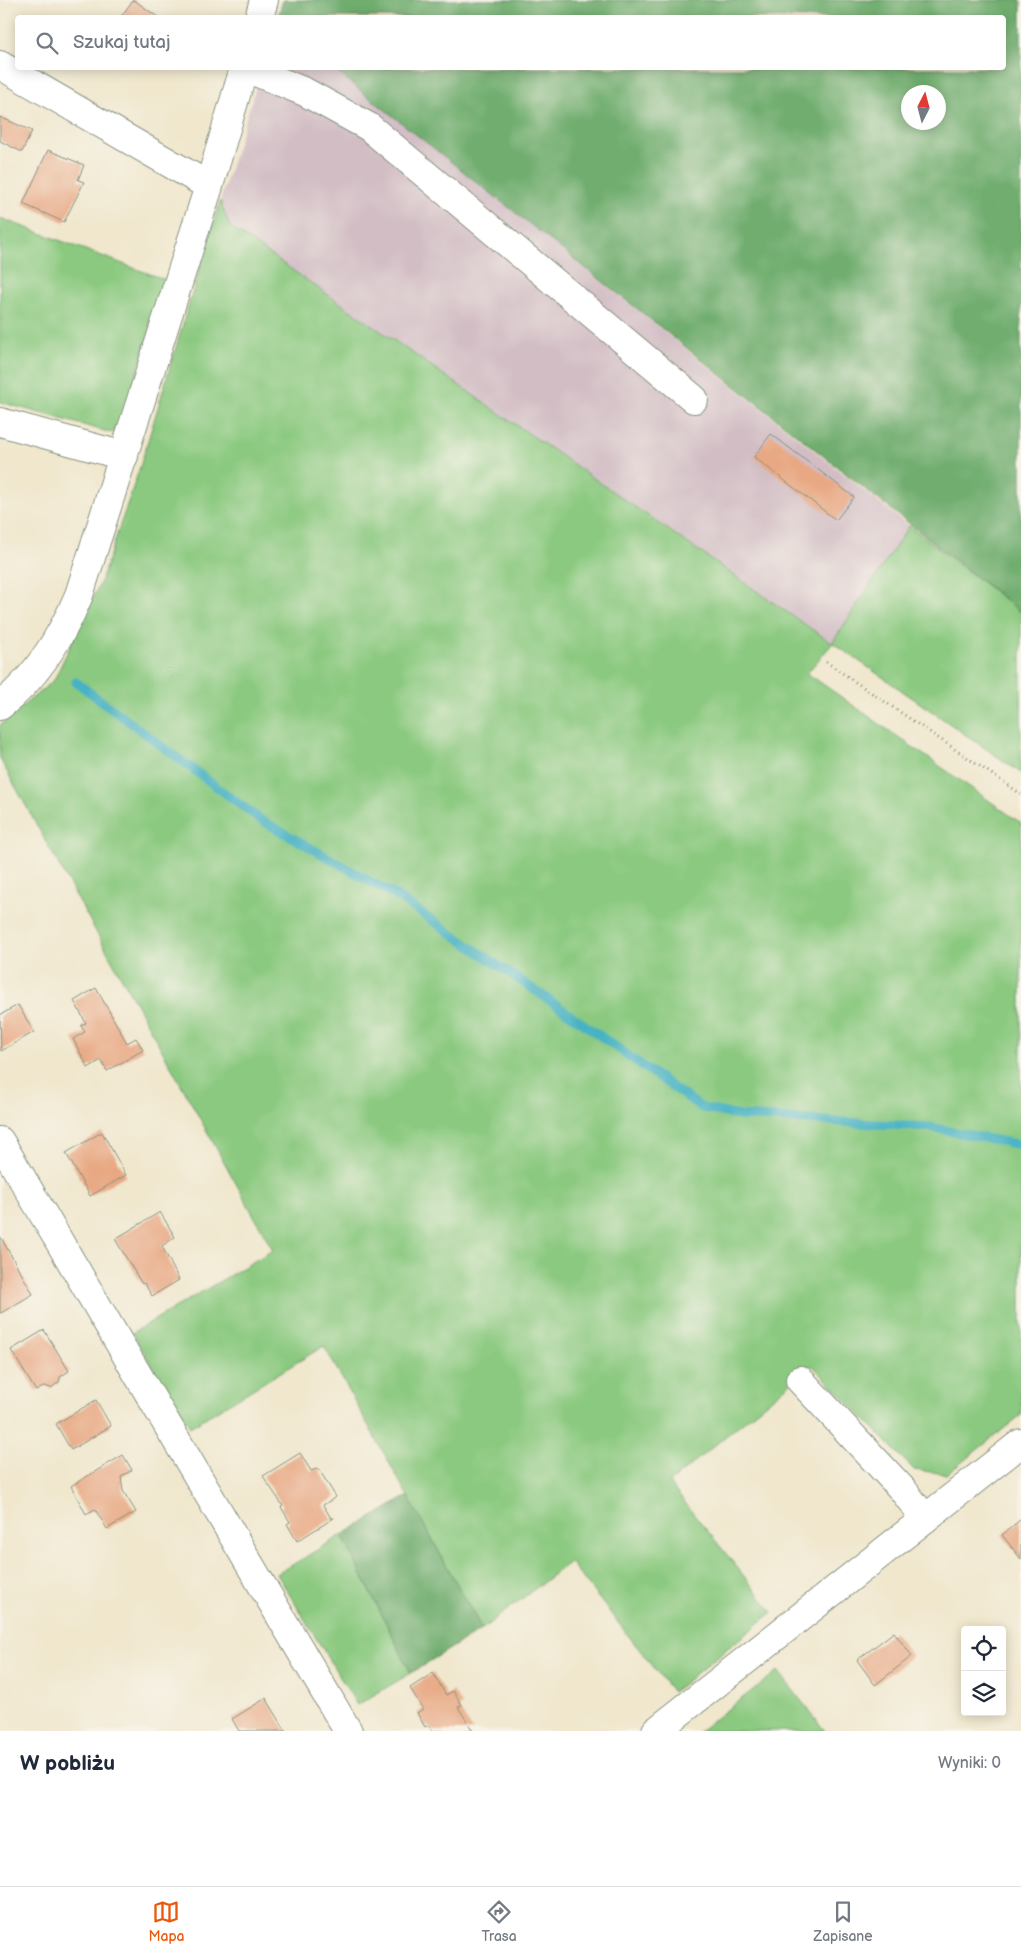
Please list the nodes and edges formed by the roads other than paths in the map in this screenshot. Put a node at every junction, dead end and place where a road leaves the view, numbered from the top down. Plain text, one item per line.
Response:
1 (0, 65) edge
2 (244, 70) edge
3 (250, 70) edge
4 (209, 186) junction
5 (694, 398) dead end
6 (0, 422) edge
7 (124, 456) junction
8 (0, 706) edge
9 (0, 1141) edge
10 (800, 1380) dead end
11 (1021, 1443) edge
12 (925, 1519) junction
13 (348, 1731) edge
14 (656, 1731) edge

1 - 4 street
2 - 4 street
3 - 5 street
4 - 7 street
6 - 7 street
7 - 8 street
9 - 13 street
10 - 12 street
11 - 12 street
12 - 14 street

